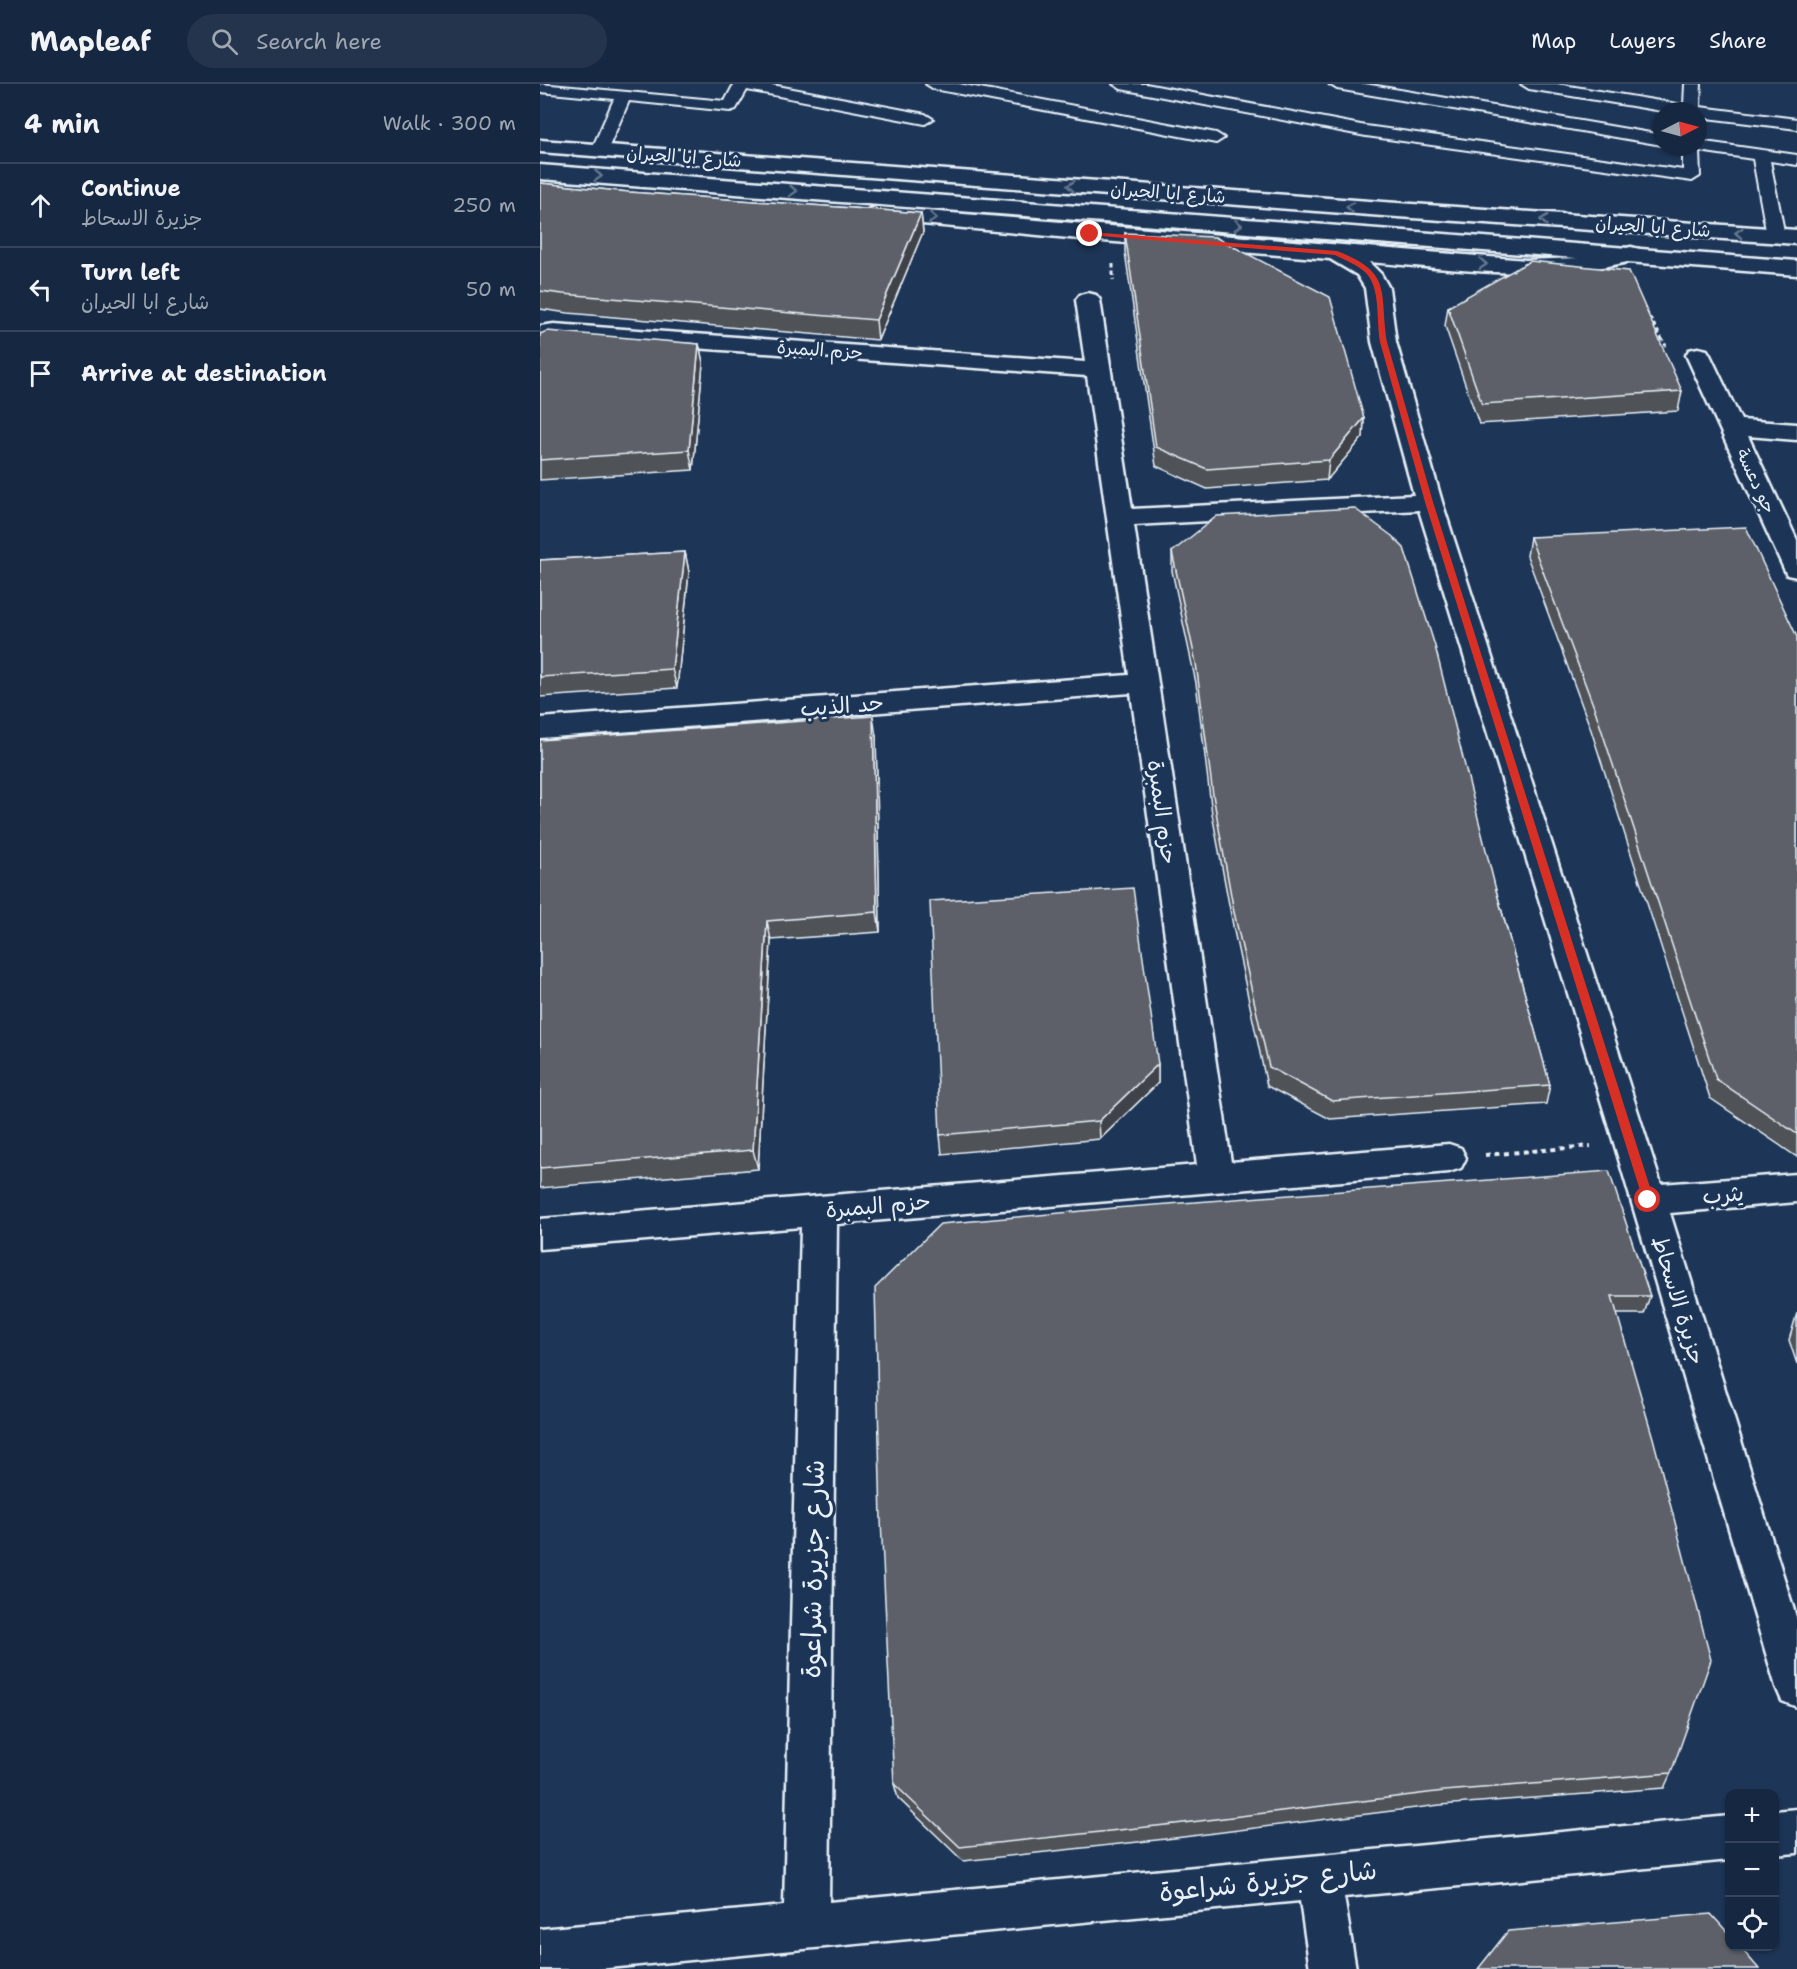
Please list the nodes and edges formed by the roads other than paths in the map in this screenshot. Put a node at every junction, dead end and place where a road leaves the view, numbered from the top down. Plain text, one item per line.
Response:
1 (742, 84) edge
2 (934, 84) edge
3 (1121, 84) edge
4 (1337, 84) edge
5 (1529, 84) edge
6 (1693, 84) edge
7 (540, 87) edge
8 (623, 96) junction
9 (1692, 102) edge
10 (1653, 105) edge
11 (1707, 113) edge
12 (925, 119) dead end
13 (1797, 124) edge
14 (1216, 138) dead end
15 (1653, 138) edge
16 (540, 146) edge
17 (1707, 147) edge
18 (599, 151) junction
19 (1691, 156) edge
20 (1761, 156) junction
21 (1797, 160) edge
22 (540, 172) edge
23 (540, 189) edge
24 (1157, 219) junction
25 (1787, 236) edge
26 (1227, 244) junction
27 (1337, 253) junction
28 (1631, 254) junction
29 (1445, 262) junction
30 (1797, 268) edge
31 (1380, 291) junction
32 (1088, 300) dead end
33 (540, 333) edge
34 (1698, 355) road end
35 (1099, 370) junction
36 (1731, 427) junction
37 (1797, 432) edge
38 (1429, 502) junction
39 (1121, 518) junction
40 (1797, 569) edge
41 (1145, 683) junction
42 (540, 728) edge
43 (1449, 1158) road end
44 (1216, 1176) junction
45 (1797, 1188) edge
46 (1648, 1200) junction
47 (819, 1210) junction
48 (540, 1234) edge
49 (1797, 1688) edge
50 (1797, 1831) edge
51 (1779, 1833) edge
52 (1725, 1838) edge
53 (1318, 1875) junction
54 (806, 1927) junction
55 (540, 1953) edge
56 (1333, 1969) edge

1 - 8 lane
1 - 12 lane
2 - 14 lane
3 - 19 lane
4 - 15 lane
5 - 10 lane
6 - 9 lane
7 - 8 lane
8 - 18 lane
11 - 13 lane
16 - 18 street, شارع ابا الحيران
17 - 20 lane
25 -> 18 street, شارع ابا الحيران
20 - 21 lane
20 - 25 lane
22 -> 24 street, شارع ابا الحيران
23 -> 26 street, شارع ابا الحيران
24 - 26 street
24 -> 28 street, شارع ابا الحيران
26 - 27 street, شارع ابا الحيران
27 - 29 street, شارع ابا الحيران
27 - 31 street
29 -> 28 street, شارع ابا الحيران
28 - 30 street, شارع ابا الحيران
29 - 31 street
31 - 38 street, جزيرة الاسحاط
32 - 35 street, حزم البمبرة
33 - 35 street, حزم البمبرة
34 - 36 street, جو دعسة
35 - 39 street, حزم البمبرة
36 - 37 street, جو دعسة
36 - 40 street, جو دعسة
38 - 39 street
38 - 46 street, جزيرة الاسحاط
39 - 41 street, حزم البمبرة
41 - 42 street, حد الذيب
41 - 44 street, حزم البمبرة
43 - 44 street, حزم البمبرة
44 - 47 street, حزم البمبرة
45 - 46 street, يثرب
46 - 49 street, جزيرة الاسحاط
47 - 48 street, حزم البمبرة
47 - 54 street, شارع جزيرة شراعوة
50 - 51 street
52 - 53 street, شارع جزيرة شراعوة
53 - 54 street, شارع جزيرة شراعوة
53 - 56 street
54 - 55 street, شارع جزيرة شراعوة

